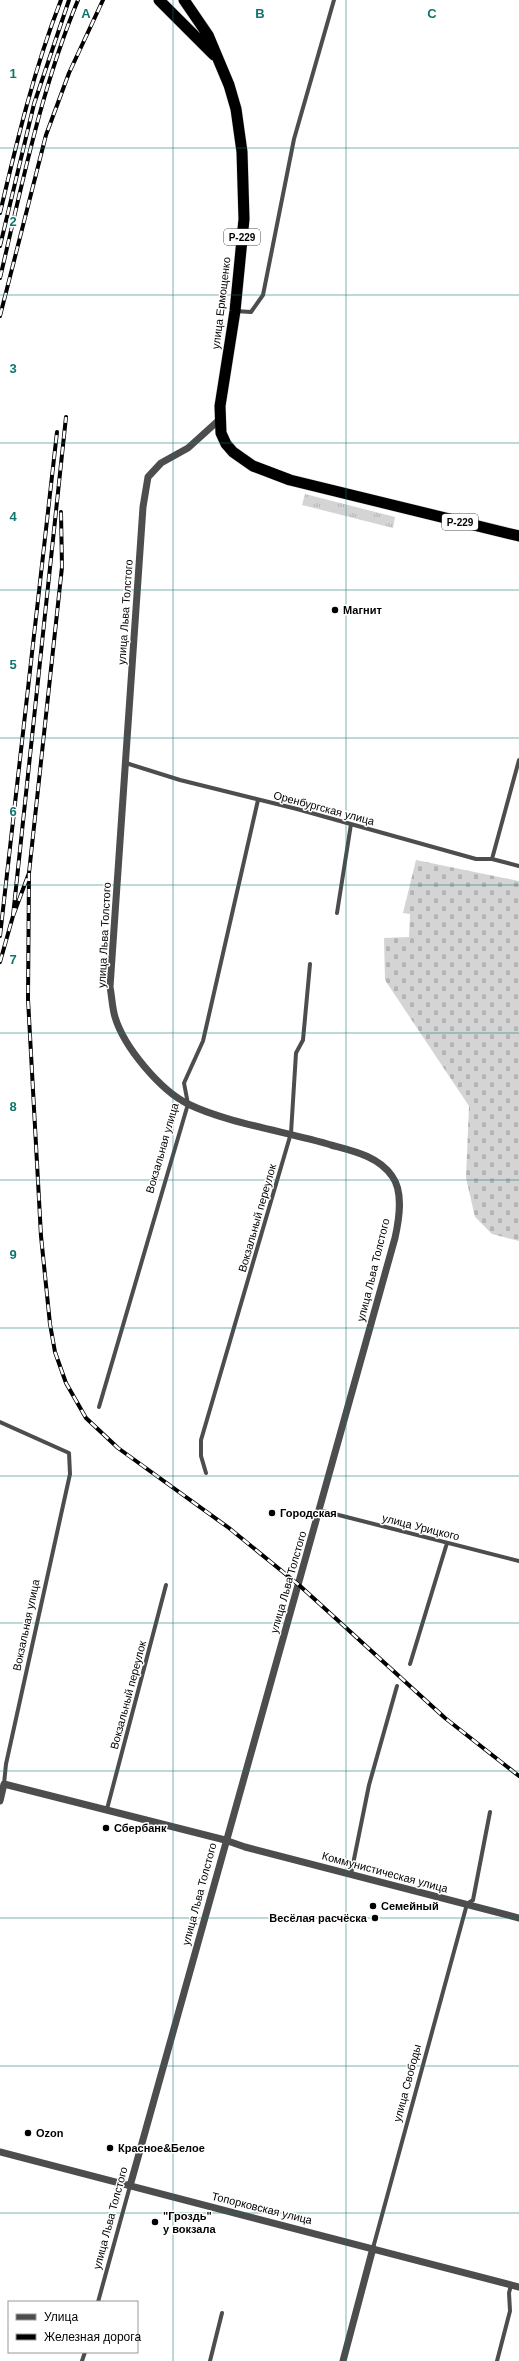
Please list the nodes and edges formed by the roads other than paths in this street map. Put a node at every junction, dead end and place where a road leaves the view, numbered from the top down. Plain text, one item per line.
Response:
1 (159, 0) edge
2 (184, 0) edge
3 (334, 0) edge
4 (216, 57) junction
5 (235, 310) junction
6 (219, 420) junction
7 (519, 536) edge
8 (519, 760) edge
9 (126, 763) junction
10 (258, 800) junction
11 (351, 824) junction
12 (492, 859) junction
13 (519, 866) edge
14 (337, 913) dead end
15 (310, 964) dead end
16 (188, 1104) junction
17 (291, 1133) junction
18 (99, 1407) dead end
19 (0, 1422) edge
20 (206, 1473) dead end
21 (319, 1510) junction
22 (447, 1543) junction
23 (519, 1561) edge
24 (166, 1585) dead end
25 (410, 1664) dead end
26 (397, 1686) dead end
27 (4, 1784) junction
28 (0, 1801) edge
29 (107, 1809) junction
30 (490, 1812) dead end
31 (225, 1840) junction
32 (351, 1874) junction
33 (467, 1904) junction
34 (519, 1918) edge
35 (0, 2152) edge
36 (130, 2186) junction
37 (373, 2248) junction
38 (511, 2285) junction
39 (519, 2287) edge
40 (98, 2301) edge
41 (222, 2313) dead end
42 (210, 2361) edge
43 (343, 2361) edge
44 (497, 2361) edge

1 - 4 highway, Р-229
2 - 4 highway, Р-229
3 - 5 street
4 - 5 highway, улица Ермощенко / Р-229
5 - 6 highway, улица Ермощенко / Р-229
6 - 7 highway, улица Ермощенко / Р-229
6 - 9 street, улица Льва Толстого
8 - 12 street
9 - 10 street, Оренбургская улица
9 - 16 street, улица Льва Толстого
10 - 11 street, Оренбургская улица
10 - 16 street, Вокзальная улица
11 - 12 street, Оренбургская улица
11 - 14 street
12 - 13 street, Оренбургская улица
15 - 17 street, Вокзальный переулок
16 - 17 street, улица Льва Толстого
16 - 18 street, Вокзальная улица
17 - 20 street, Вокзальный переулок
17 - 21 street, улица Льва Толстого
19 - 27 street, Вокзальная улица
21 - 22 street, улица Урицкого
21 - 31 street, улица Льва Толстого
22 - 23 street, улица Урицкого
22 - 25 street
24 - 29 street, Вокзальный переулок
26 - 32 street
27 - 28 street, Вокзальная улица
27 - 29 street
29 - 31 street, Коммунистическая улица
30 - 33 street, улица Свободы
31 - 32 street, Коммунистическая улица
31 - 36 street, улица Льва Толстого
32 - 33 street, Коммунистическая улица
33 - 34 street, Коммунистическая улица
33 - 37 street, улица Свободы
35 - 36 street, Топорковская улица
36 - 37 street, Топорковская улица
36 - 40 street, улица Льва Толстого
37 - 38 street, Топорковская улица
37 - 43 street, улица Свободы
38 - 39 street, Топорковская улица
38 - 44 street
41 - 42 street

